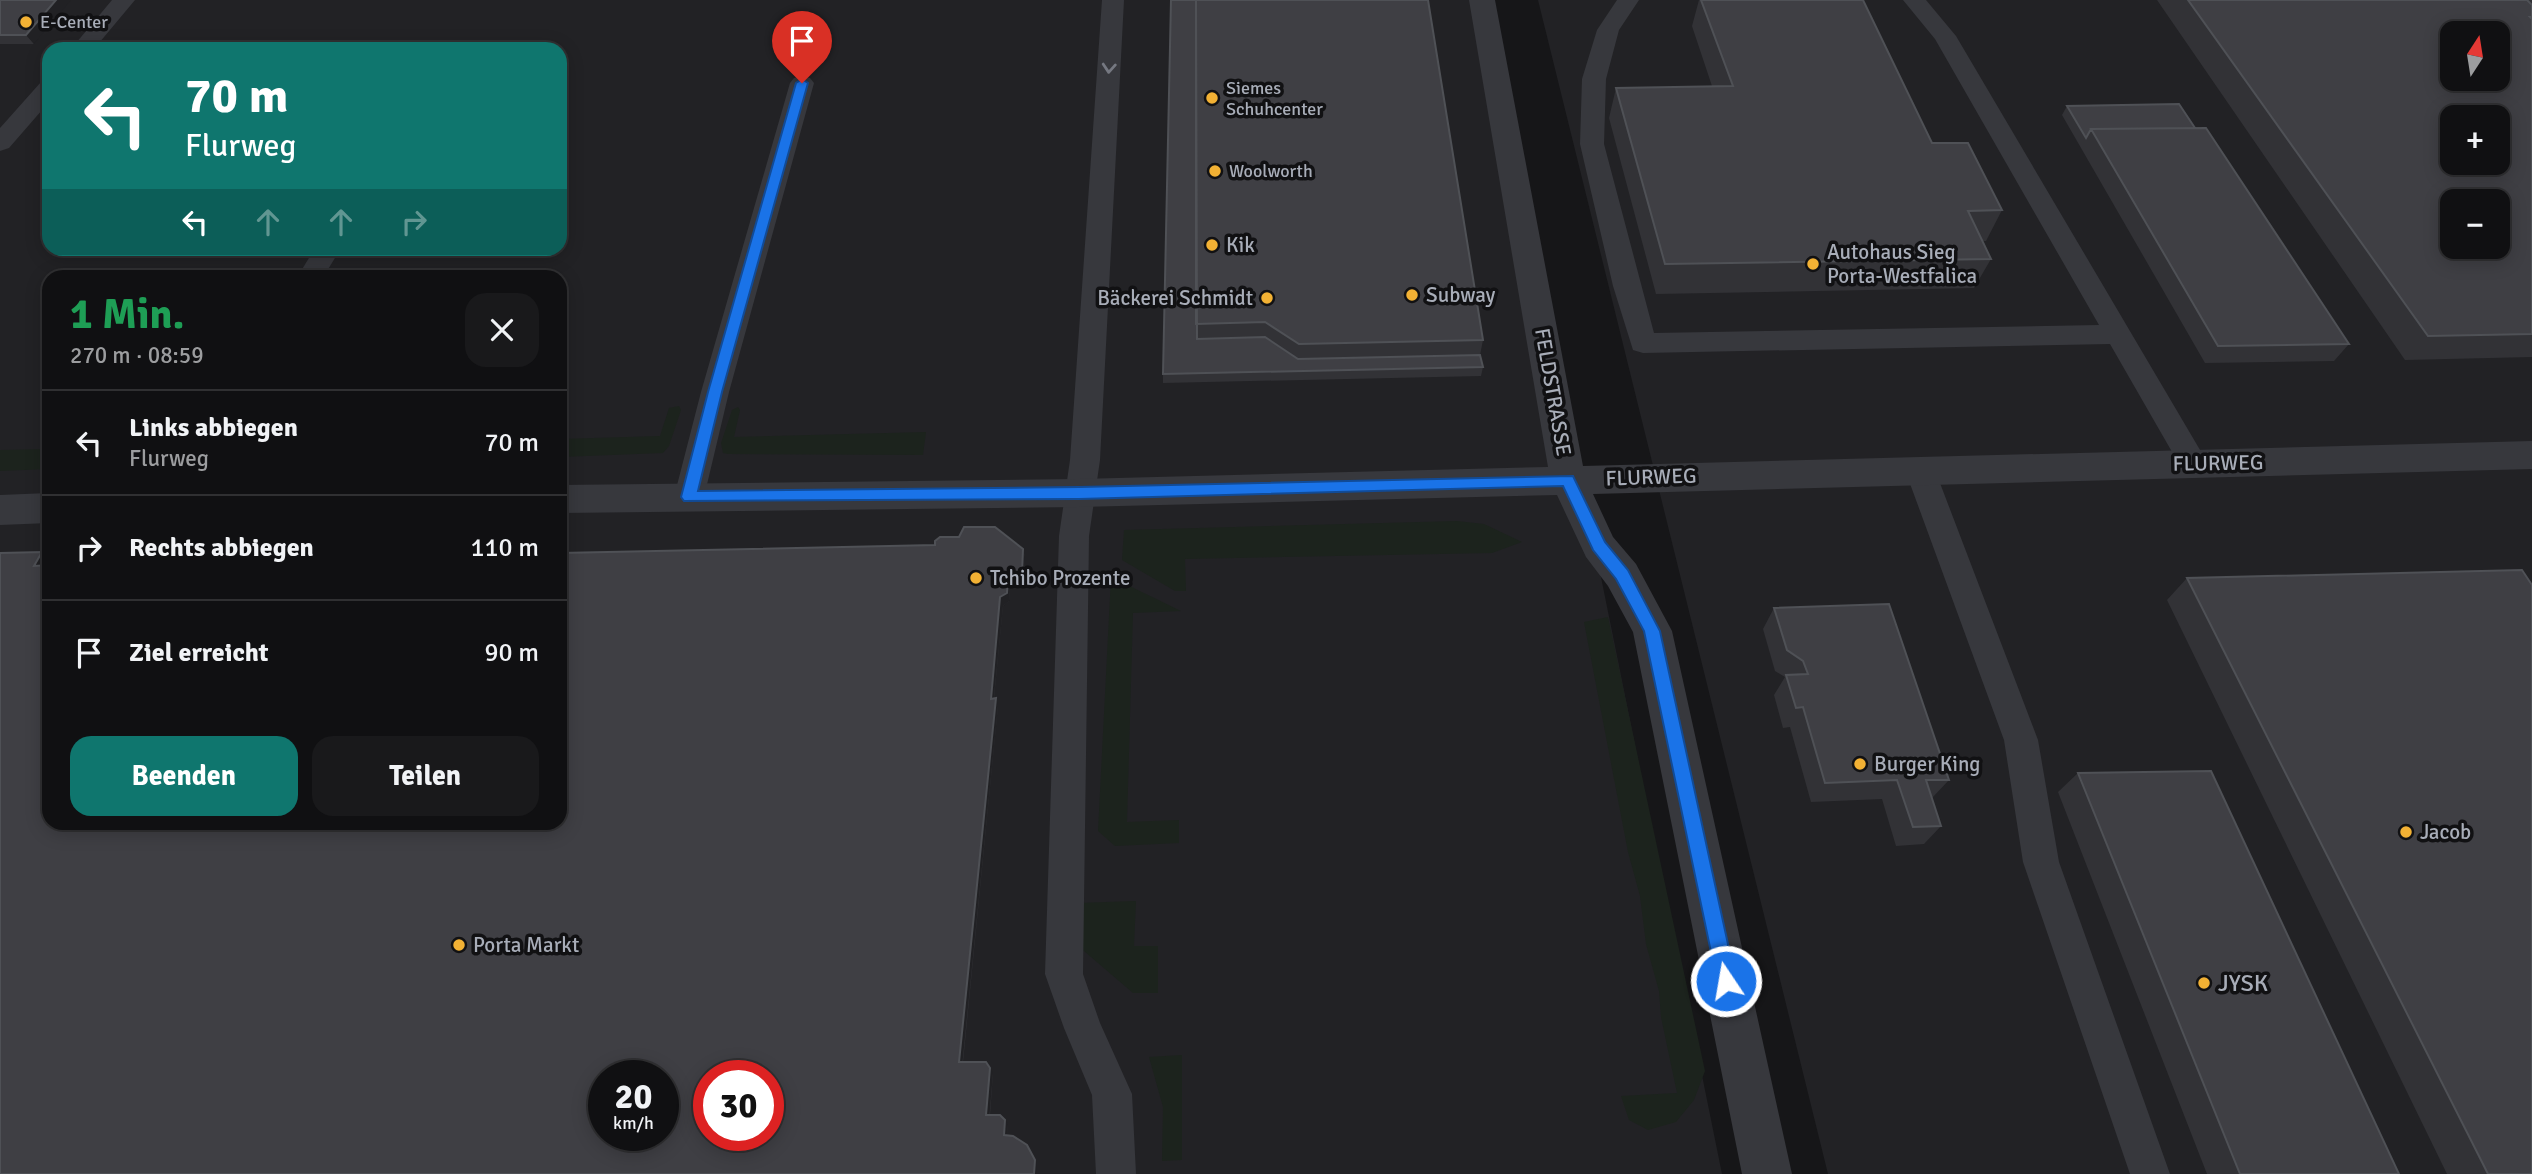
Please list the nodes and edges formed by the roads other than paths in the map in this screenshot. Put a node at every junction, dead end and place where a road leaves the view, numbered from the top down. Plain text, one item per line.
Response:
1 (124, 0) edge
2 (1113, 0) edge
3 (1482, 0) edge
4 (1628, 0) edge
5 (1914, 0) edge
6 (88, 42) edge
7 (802, 83) dead end
8 (42, 95) edge
9 (0, 143) edge
10 (2118, 334) junction
11 (2532, 455) edge
12 (2193, 463) junction
13 (1920, 470) junction
14 (1568, 480) junction
15 (1079, 493) junction
16 (689, 497) junction
17 (567, 499) edge
18 (42, 508) edge
19 (0, 510) edge
20 (1116, 1174) edge
21 (1767, 1174) edge
22 (2150, 1174) edge

1 - 6 lane
2 -> 15 lane
3 - 14 street, FELDSTRASSE
4 - 10 lane
5 - 10 lane
7 - 16 lane
8 - 9 lane
10 - 12 lane
11 - 12 street, FLURWEG
12 - 13 street, FLURWEG
13 - 14 street, FLURWEG
13 - 22 lane
14 - 15 street, FLURWEG
14 - 21 street, FELDSTRASSE
15 - 16 street, FLURWEG
15 - 20 lane
16 - 17 street, FLURWEG
18 - 19 street

